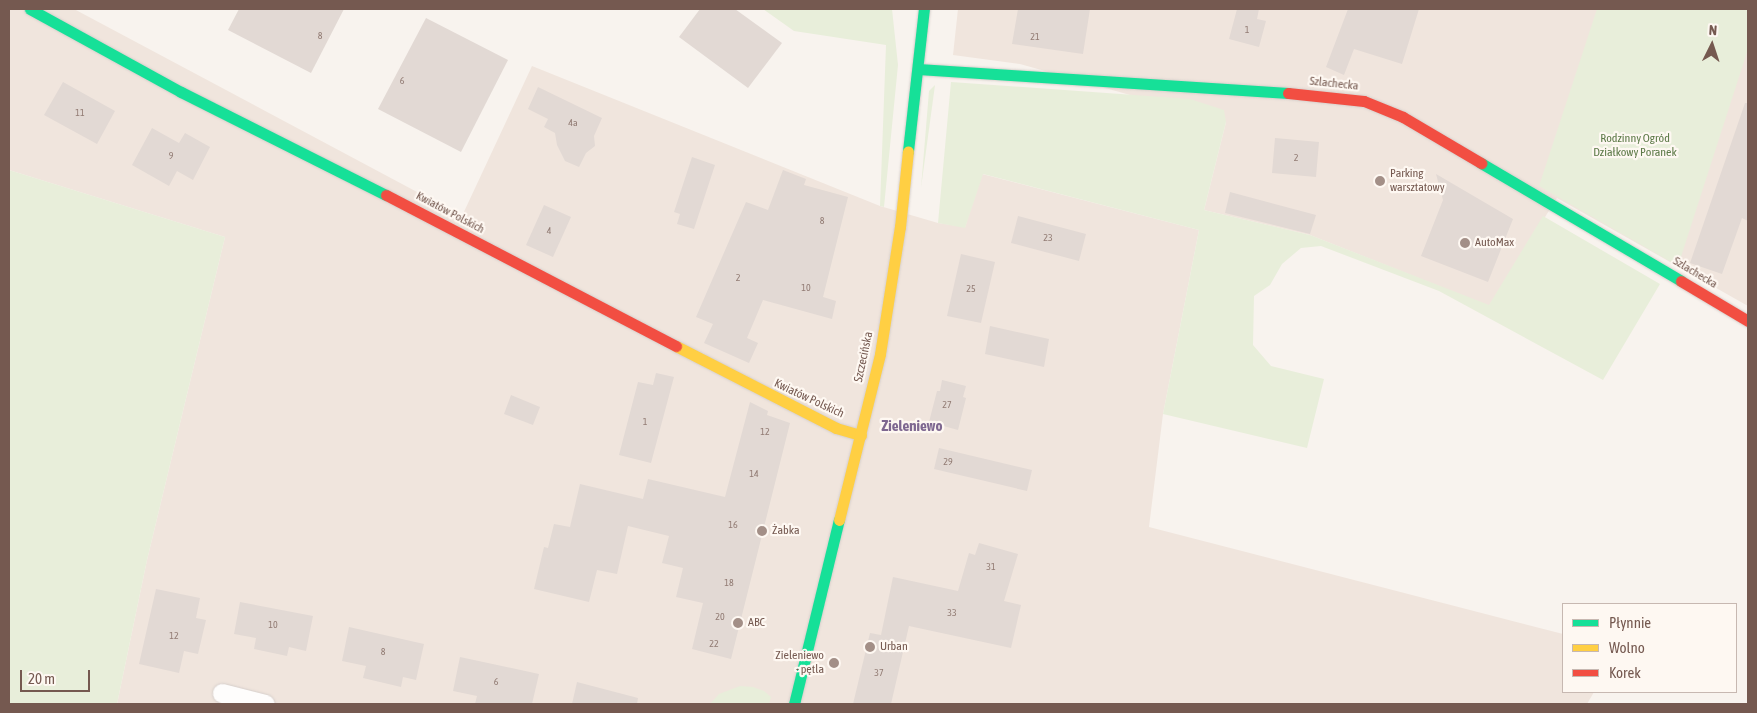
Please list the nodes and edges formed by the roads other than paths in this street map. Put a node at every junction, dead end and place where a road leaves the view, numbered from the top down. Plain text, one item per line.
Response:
1 (30, 9) edge
2 (924, 9) edge
3 (918, 69) junction
4 (1748, 321) edge
5 (861, 435) junction
6 (222, 694) dead end
7 (265, 704) edge
8 (794, 704) edge

1 - 5 street, Kwiatów Polskich
2 - 3 street, Szczecińska
3 - 4 street, Szlachecka
3 - 5 street, Szczecińska
5 - 8 street, Szczecińska
6 - 7 street

